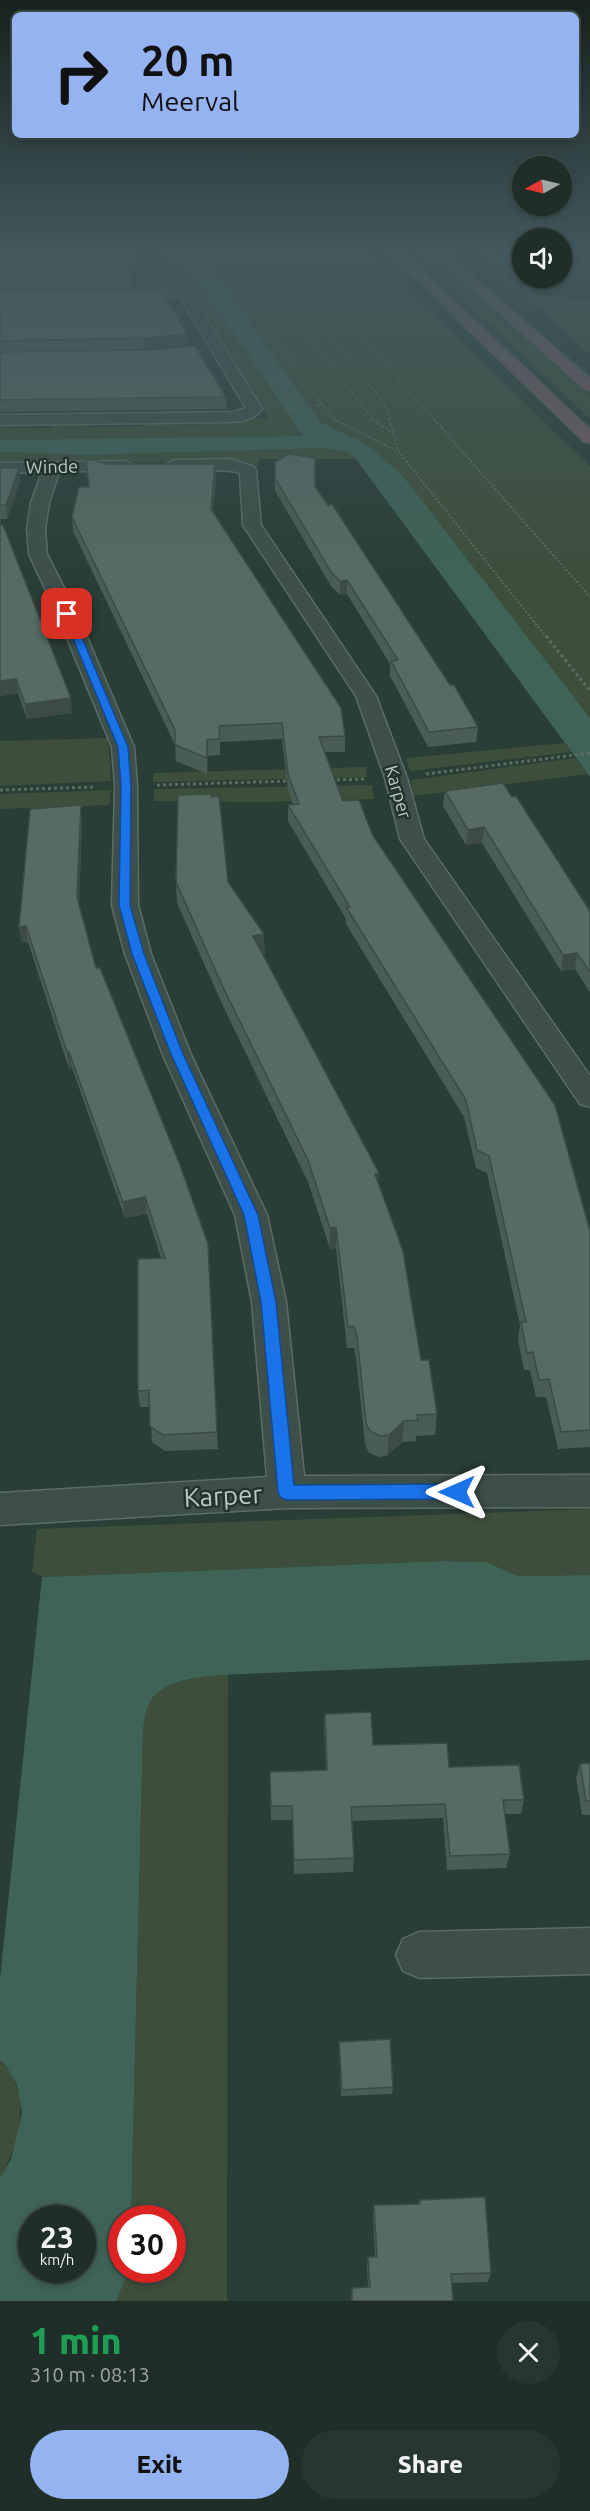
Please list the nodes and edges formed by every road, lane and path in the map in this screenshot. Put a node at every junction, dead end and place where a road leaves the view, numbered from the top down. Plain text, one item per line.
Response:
1 (223, 358) edge
2 (289, 358) edge
3 (324, 358) edge
4 (347, 358) edge
5 (380, 358) edge
6 (507, 358) edge
7 (559, 358) edge
8 (590, 386) edge
9 (323, 405) junction
10 (281, 410) dead end
11 (0, 420) edge
12 (394, 434) junction
13 (590, 438) edge
14 (399, 452) junction
15 (162, 465) edge
16 (139, 466) edge
17 (52, 467) junction
18 (0, 468) edge
19 (590, 597) edge
20 (590, 691) edge
21 (590, 753) edge
22 (396, 778) junction
23 (329, 780) edge
24 (293, 781) edge
25 (126, 786) junction
26 (0, 790) edge
27 (590, 1097) edge
28 (590, 1491) edge
29 (287, 1492) junction
30 (0, 1509) edge
31 (419, 1955) dead end
32 (589, 1960) edge

1 - 11 street
2 - 9 path
3 - 12 path
4 - 12 path
5 - 19 path
6 - 13 highway
7 - 8 highway
9 - 10 path
9 - 14 path
12 - 14 path
14 - 20 path
15 - 22 street, Karper
16 - 17 street, Winde
17 - 18 street, Winde
17 - 25 street
21 - 22 path
22 - 23 path
22 - 27 street, Karper
24 - 25 path
25 - 26 path
25 - 29 street
28 - 29 street, Karper
29 - 30 street, Karper
31 - 32 street

